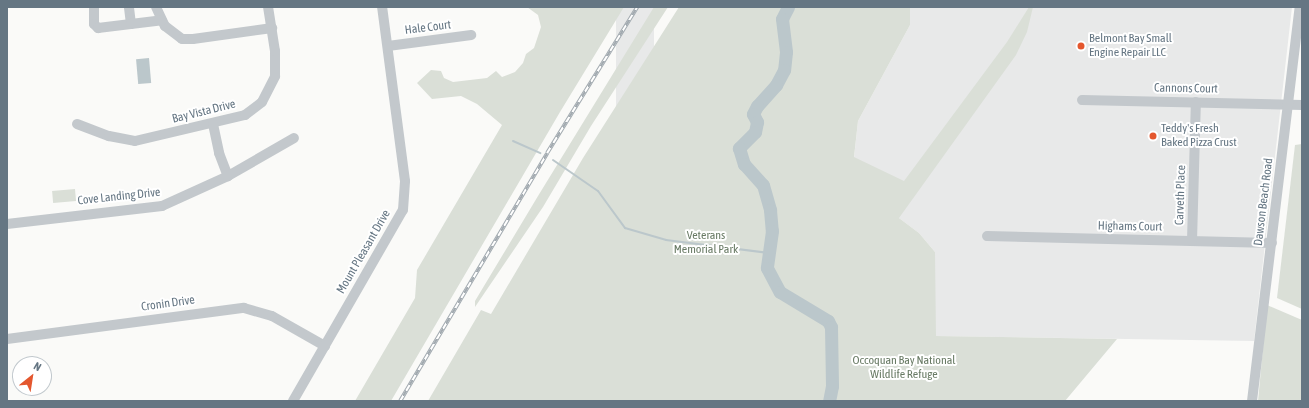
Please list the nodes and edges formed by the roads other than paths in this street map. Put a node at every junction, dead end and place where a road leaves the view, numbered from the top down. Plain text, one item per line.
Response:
1 (94, 7) edge
2 (129, 7) edge
3 (156, 7) edge
4 (268, 7) edge
5 (382, 7) edge
6 (1300, 7) edge
7 (162, 20) junction
8 (131, 24) junction
9 (272, 28) junction
10 (471, 35) dead end
11 (388, 46) junction
12 (1082, 100) dead end
13 (1196, 102) junction
14 (1289, 104) junction
15 (1302, 105) edge
16 (77, 124) dead end
17 (213, 124) junction
18 (294, 138) dead end
19 (228, 176) junction
20 (7, 224) edge
21 (987, 236) dead end
22 (1192, 241) junction
23 (1272, 243) junction
24 (7, 339) edge
25 (325, 346) junction
26 (293, 401) edge
27 (1252, 401) edge

1 - 8 street
2 - 8 street
3 - 7 street
4 - 9 street, Bay Vista Drive
5 - 11 street, Mount Pleasant Drive
6 - 14 street, Dawson Beach Road
7 - 8 street
7 - 9 street
9 - 17 street, Bay Vista Drive
10 - 11 street, Hale Court
11 - 25 street, Mount Pleasant Drive
12 - 13 street, Cannons Court
13 - 14 street, Cannons Court
13 - 22 street, Carveth Place
14 - 15 street, Cannons Court
14 - 23 street, Dawson Beach Road
16 - 17 street, Bay Vista Drive
17 - 19 street
18 - 19 street, Cove Landing Drive
19 - 20 street, Cove Landing Drive
21 - 22 street, Highams Court
22 - 23 street, Highams Court
23 - 27 street, Dawson Beach Road
24 - 25 street, Cronin Drive
25 - 26 street, Mount Pleasant Drive

